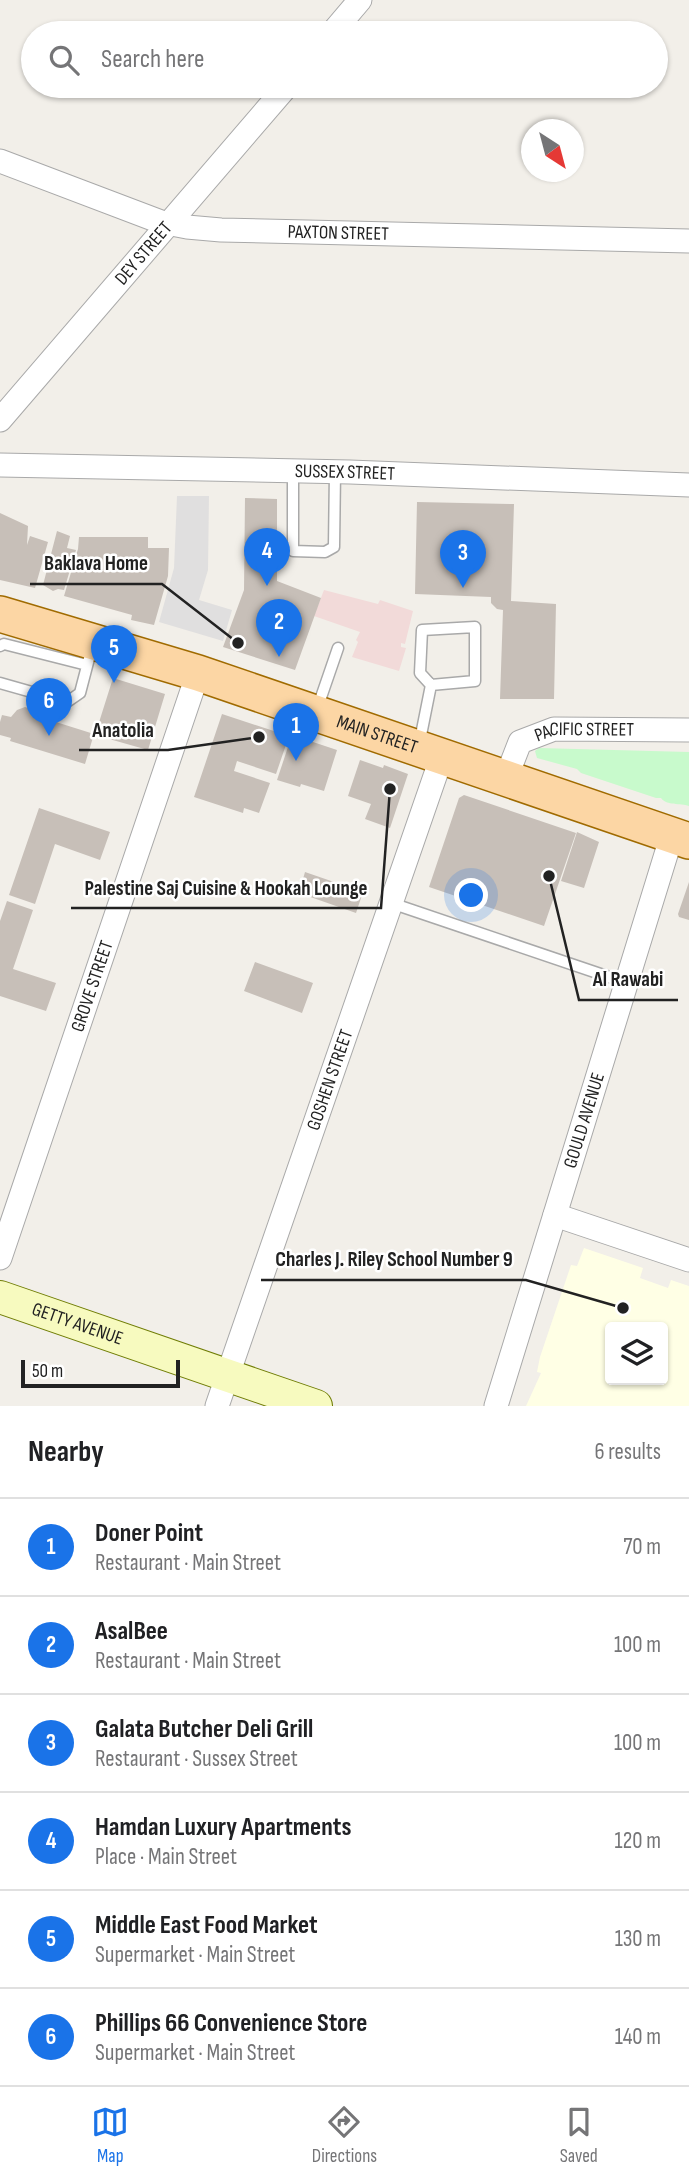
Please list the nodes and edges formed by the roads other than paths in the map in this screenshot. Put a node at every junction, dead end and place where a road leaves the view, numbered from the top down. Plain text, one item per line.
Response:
1 (360, 0) edge
2 (342, 21) edge
3 (277, 98) edge
4 (0, 161) edge
5 (169, 224) junction
6 (689, 241) edge
7 (0, 421) edge
8 (0, 464) edge
9 (293, 471) junction
10 (335, 472) junction
11 (689, 485) edge
12 (0, 614) edge
13 (0, 646) edge
14 (338, 648) dead end
15 (90, 653) junction
16 (198, 673) junction
17 (0, 683) edge
18 (430, 685) junction
19 (316, 713) junction
20 (689, 730) edge
21 (430, 752) junction
22 (506, 778) junction
23 (681, 838) edge
24 (391, 903) junction
25 (627, 983) junction
26 (555, 1215) junction
27 (0, 1258) edge
28 (689, 1260) edge
29 (0, 1297) edge
30 (228, 1376) junction
31 (217, 1406) edge
32 (316, 1406) edge
33 (496, 1406) edge

1 - 2 street
3 - 5 street, DEY STREET
4 - 5 street, PAXTON STREET
5 - 6 street, PAXTON STREET
5 - 7 street, DEY STREET
8 - 9 street, SUSSEX STREET
9 - 10 street, SUSSEX STREET
9 - 10 lane
10 - 11 street, SUSSEX STREET
12 - 15 main road, MAIN STREET
13 - 15 lane
14 - 19 lane
15 - 16 main road, MAIN STREET
15 - 17 lane
16 - 19 main road, MAIN STREET
16 - 27 street, GROVE STREET
18 - 18 lane
18 - 21 lane
19 - 21 main road, MAIN STREET
20 - 22 street, PACIFIC STREET
21 - 22 main road, MAIN STREET
21 - 24 street, GOSHEN STREET
22 - 23 main road, MAIN STREET
23 - 25 street, GOULD AVENUE
24 - 25 lane
24 - 30 street, GOSHEN STREET
25 - 26 street, GOULD AVENUE
26 - 28 street
26 - 33 street, GOULD AVENUE
29 - 30 street, GETTY AVENUE
30 - 31 street, GOSHEN STREET
30 - 32 street, GETTY AVENUE

